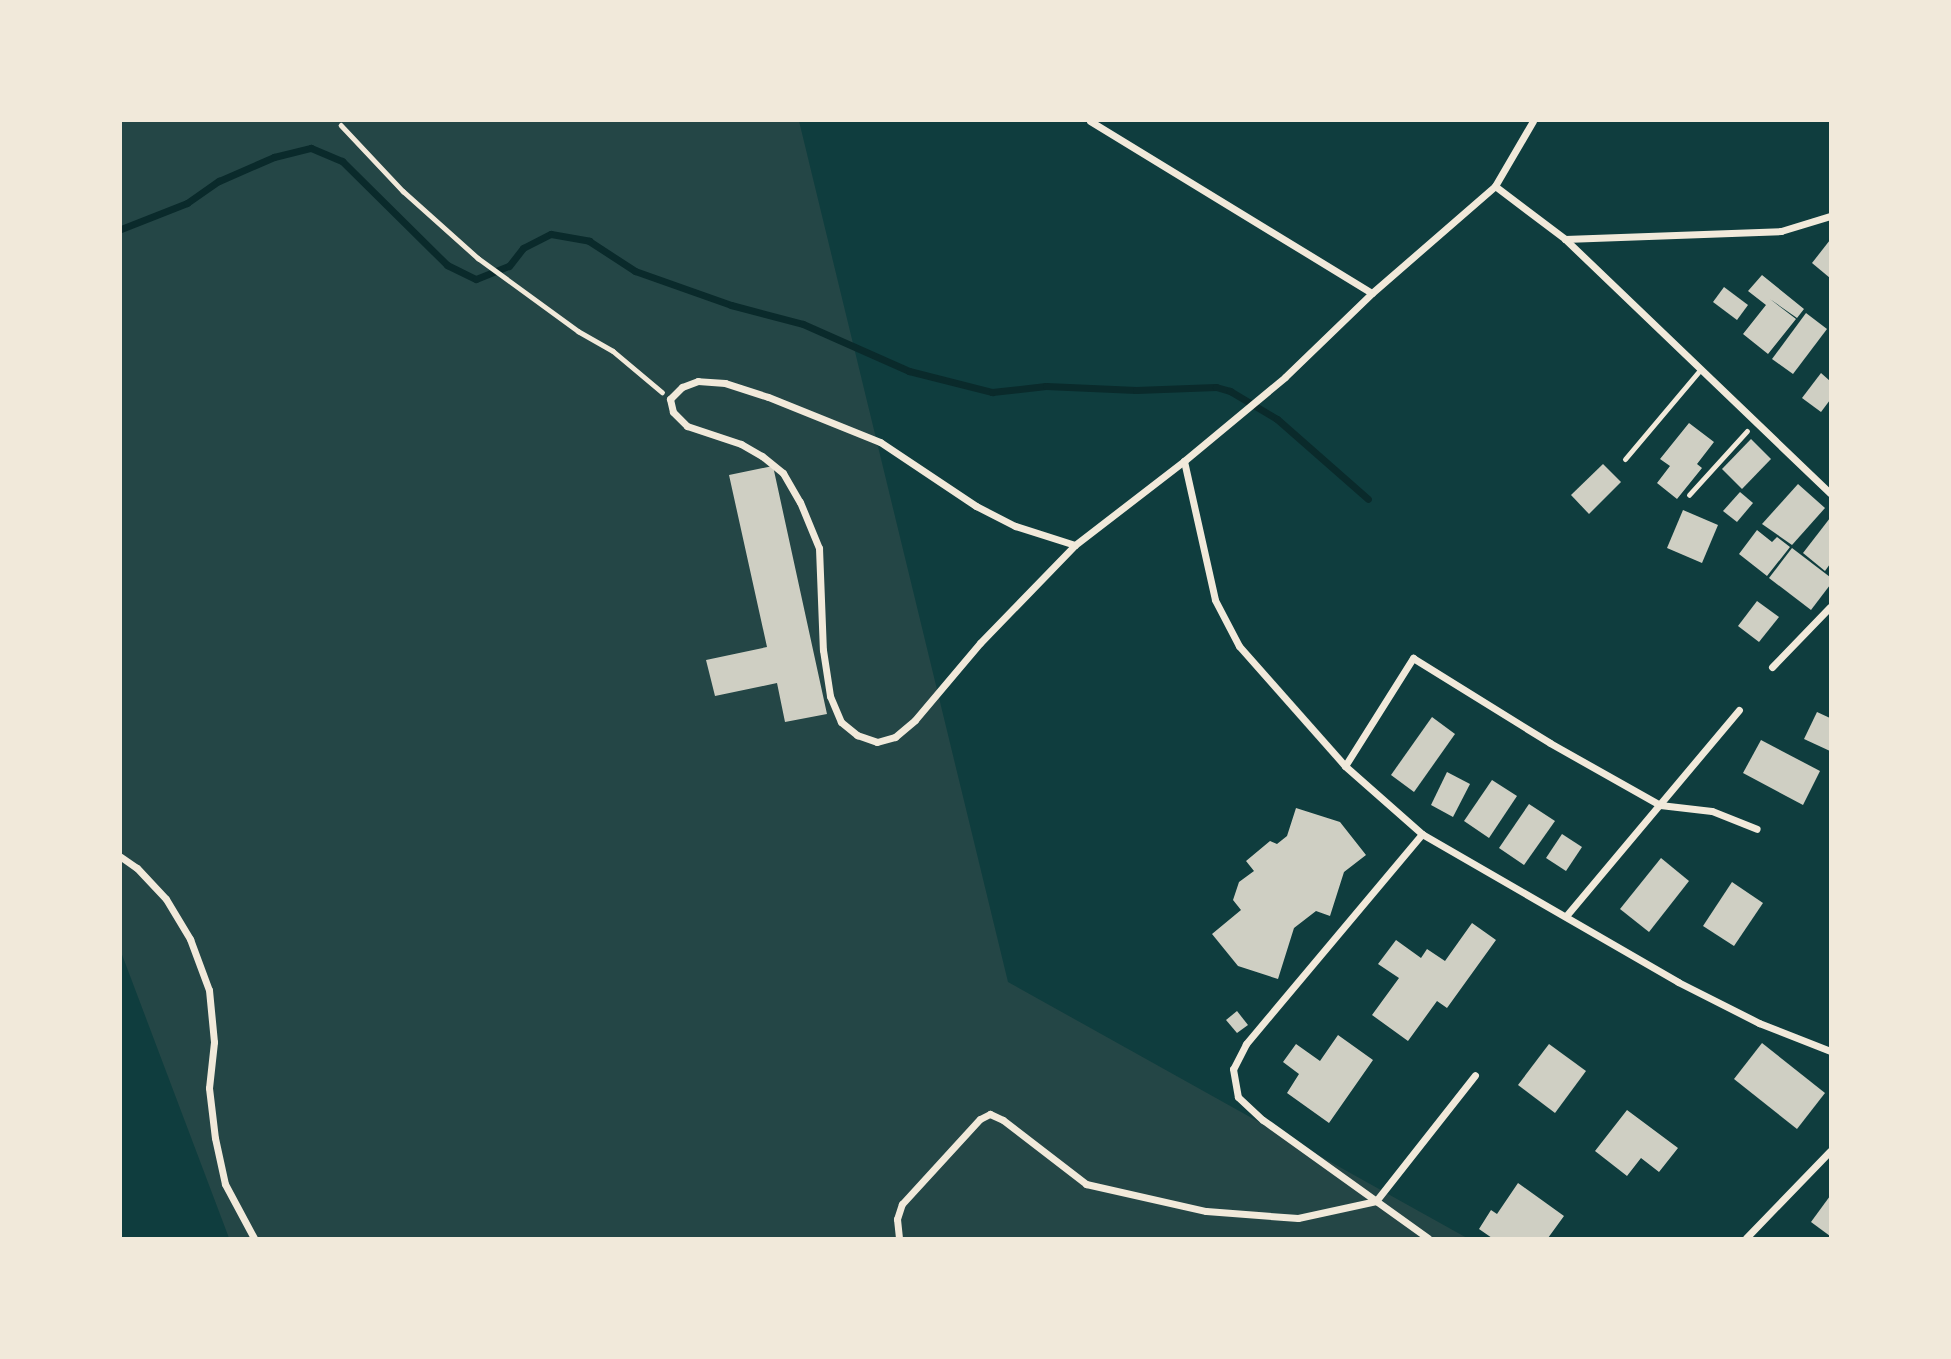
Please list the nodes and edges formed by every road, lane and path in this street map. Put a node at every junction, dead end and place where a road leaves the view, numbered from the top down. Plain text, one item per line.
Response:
1 (1090, 121) edge
2 (1533, 121) edge
3 (341, 125) dead end
4 (1495, 186) junction
5 (1830, 216) edge
6 (1565, 239) junction
7 (1372, 293) junction
8 (1699, 371) junction
9 (670, 398) junction
10 (1754, 422) junction
11 (1625, 459) dead end
12 (1184, 461) junction
13 (1830, 494) edge
14 (1689, 495) dead end
15 (1076, 545) junction
16 (1830, 607) edge
17 (1772, 667) dead end
18 (1739, 710) dead end
19 (1345, 766) junction
20 (1660, 805) junction
21 (1757, 829) dead end
22 (1422, 834) junction
23 (121, 858) edge
24 (1566, 916) junction
25 (1830, 1051) edge
26 (1475, 1075) dead end
27 (1830, 1151) edge
28 (1376, 1201) junction
29 (254, 1238) edge
30 (899, 1238) edge
31 (1427, 1238) edge
32 (1746, 1238) edge

1 - 7 street
2 - 4 street
3 - 9 path
4 - 6 street
4 - 7 street
5 - 6 street
6 - 8 street
7 - 12 street
8 - 10 street
8 - 11 lane
9 - 15 street
9 - 15 street
10 - 13 street
10 - 14 path
12 - 15 street
12 - 19 street
16 - 17 street
18 - 20 street
19 - 20 street
19 - 22 street
20 - 21 street
20 - 24 street
22 - 24 street
22 - 28 street
23 - 29 street
24 - 25 street
26 - 28 street
27 - 32 street
28 - 30 street
28 - 31 street

